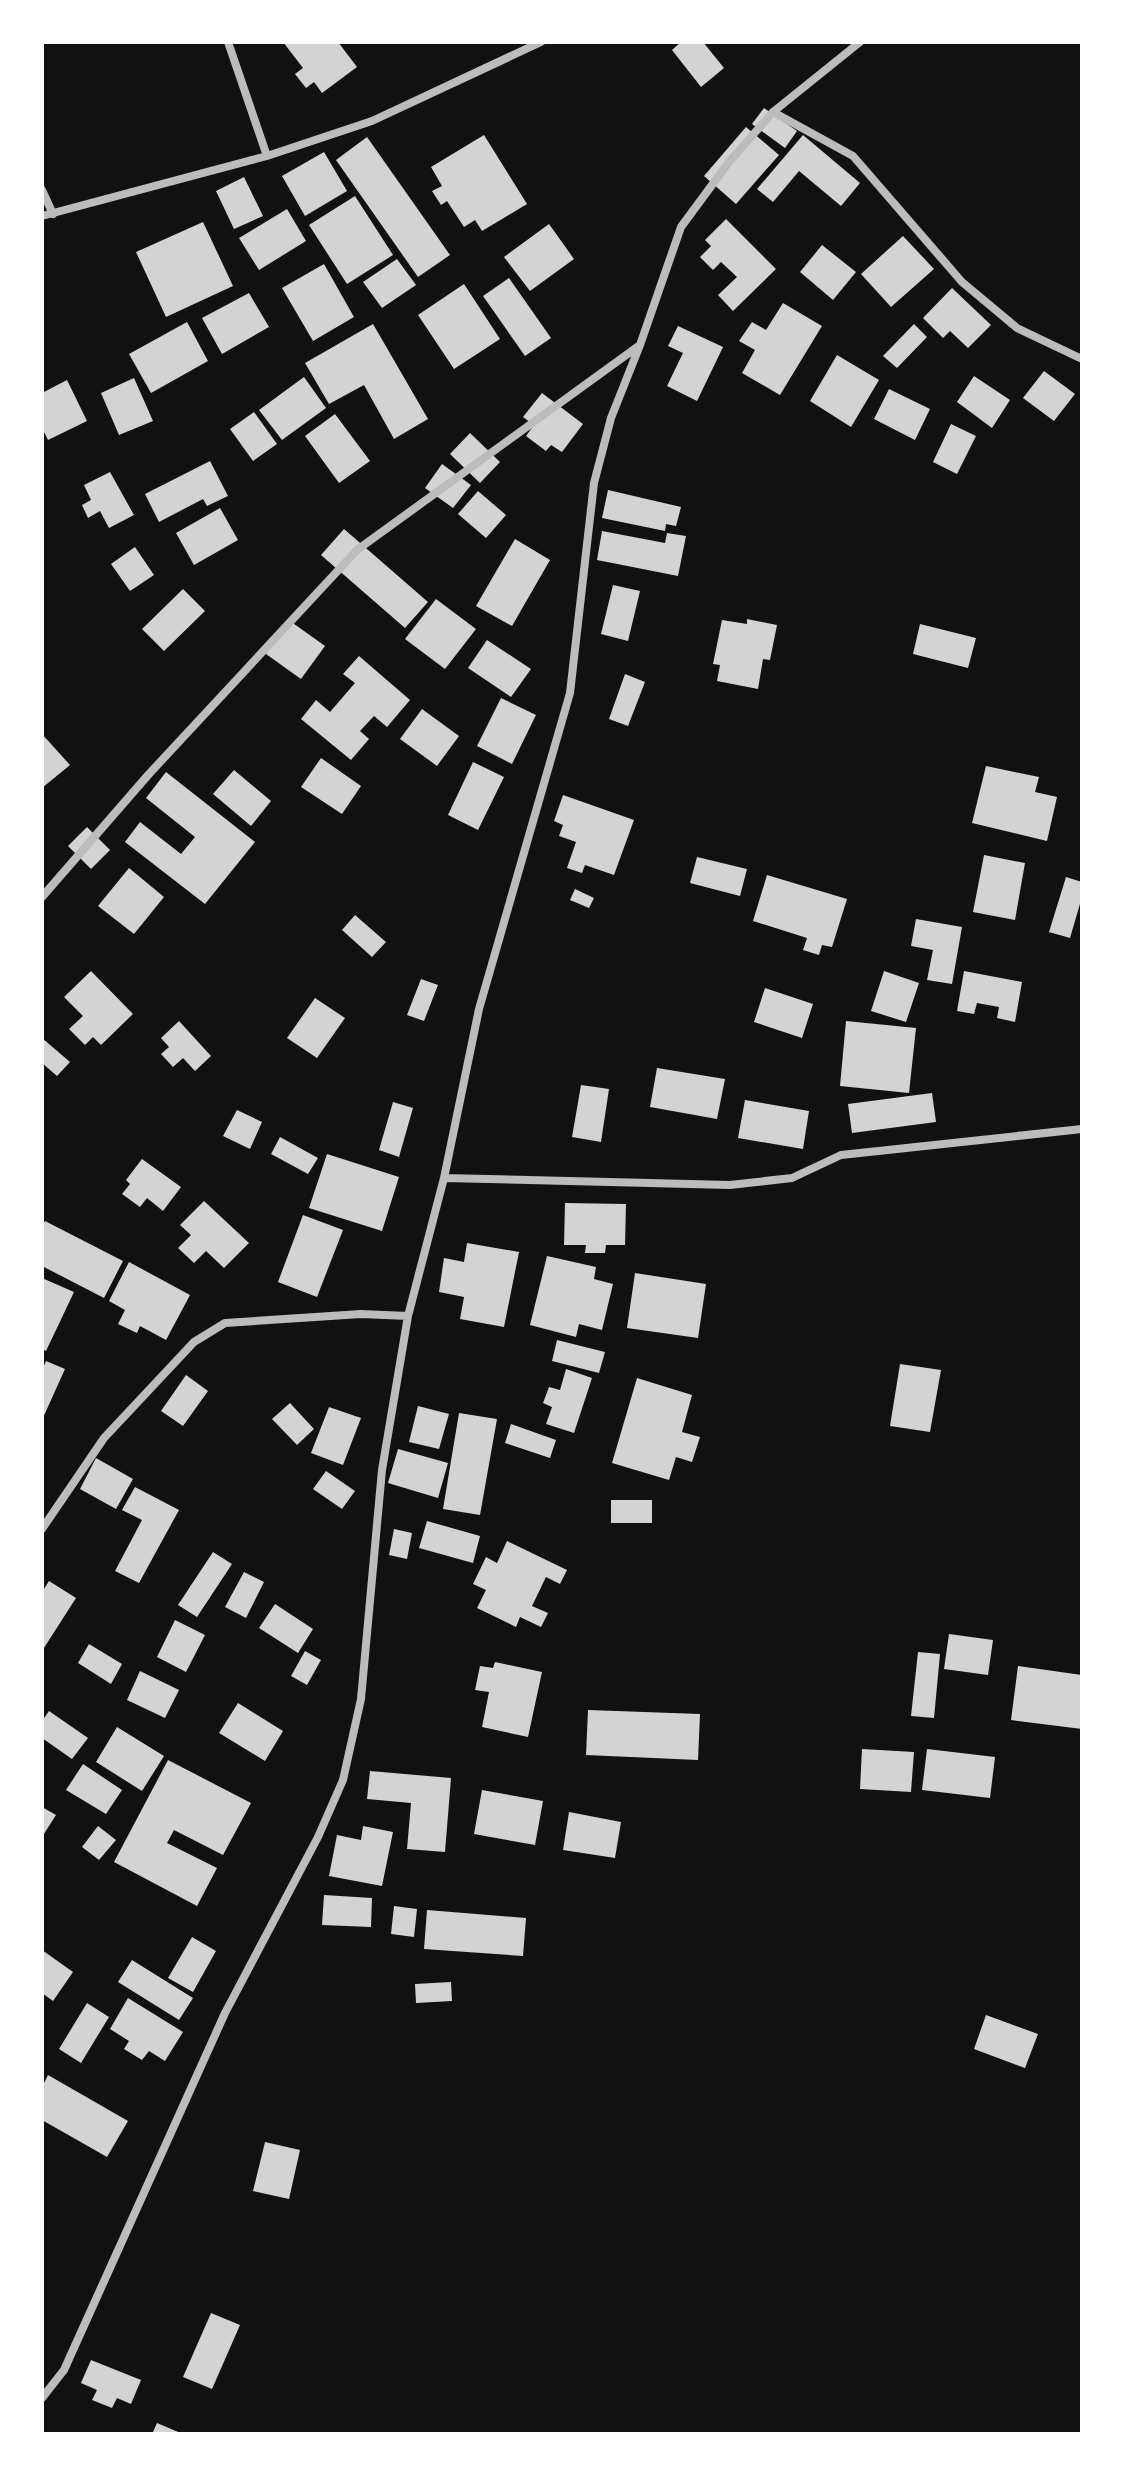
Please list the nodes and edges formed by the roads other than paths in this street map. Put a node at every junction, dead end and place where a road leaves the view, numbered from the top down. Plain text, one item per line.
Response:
1 (228, 42) edge
2 (541, 42) edge
3 (860, 42) edge
4 (773, 112) junction
5 (267, 156) junction
6 (42, 190) edge
7 (53, 214) junction
8 (42, 216) edge
9 (640, 345) junction
10 (1082, 359) edge
11 (42, 897) edge
12 (1082, 1129) edge
13 (444, 1178) junction
14 (408, 1316) junction
15 (42, 1529) edge
16 (42, 2398) edge

1 - 5 street
2 - 5 street
3 - 4 street
4 - 9 street
4 - 10 street
5 - 7 street
6 - 7 street
7 - 8 street
9 - 11 street
9 - 13 street
12 - 13 street
13 - 14 street
14 - 15 street
14 - 16 street

